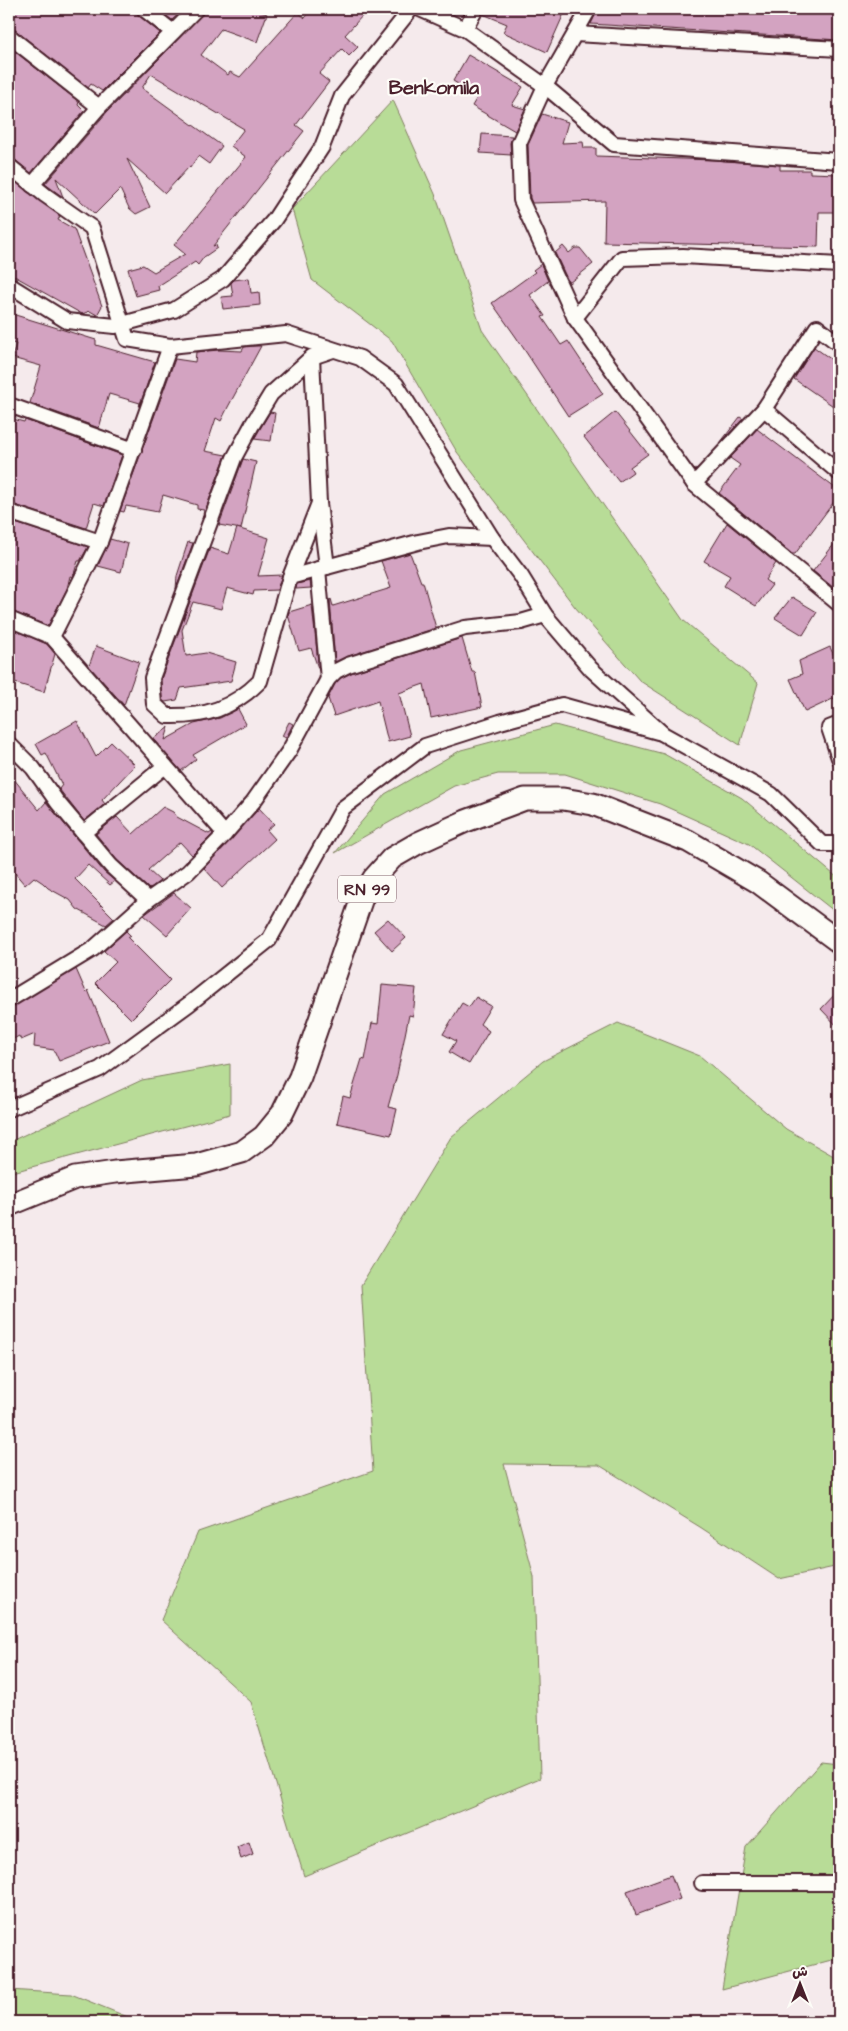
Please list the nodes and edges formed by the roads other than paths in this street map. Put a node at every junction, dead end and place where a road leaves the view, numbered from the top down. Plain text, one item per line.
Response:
1 (144, 9) edge
2 (196, 9) edge
3 (411, 9) edge
4 (420, 9) edge
5 (476, 9) edge
6 (589, 9) edge
7 (466, 29) junction
8 (173, 32) junction
9 (576, 34) junction
10 (9, 36) edge
11 (839, 49) edge
12 (545, 86) junction
13 (99, 107) junction
14 (839, 161) edge
15 (9, 166) edge
16 (32, 184) junction
17 (839, 265) edge
18 (9, 285) edge
19 (575, 318) junction
20 (123, 324) junction
21 (839, 344) edge
22 (170, 346) junction
23 (333, 350) junction
24 (312, 357) junction
25 (9, 405) edge
26 (764, 409) junction
27 (134, 450) junction
28 (839, 473) edge
29 (694, 484) junction
30 (319, 503) junction
31 (9, 512) edge
32 (492, 538) junction
33 (100, 542) junction
34 (323, 568) junction
35 (290, 577) junction
36 (839, 604) edge
37 (545, 615) junction
38 (9, 619) edge
39 (52, 636) junction
40 (328, 679) junction
41 (839, 726) edge
42 (663, 734) junction
43 (9, 744) edge
44 (839, 758) edge
45 (166, 766) junction
46 (84, 833) junction
47 (225, 834) junction
48 (839, 844) edge
49 (148, 900) junction
50 (839, 942) edge
51 (9, 1000) edge
52 (9, 1109) edge
53 (9, 1205) edge
54 (702, 1882) dead end
55 (839, 1882) edge

1 - 8 street
2 - 8 street
3 - 20 street
4 - 7 street
5 - 7 street
6 - 9 street
7 - 12 street
8 - 13 street
9 - 11 street
9 - 12 street
10 - 13 street
12 - 14 street
12 - 19 street
13 - 16 street
15 - 16 street
16 - 20 street
17 - 19 street
18 - 20 street
19 - 29 street
20 - 22 street
21 - 26 street
22 - 23 street
22 - 27 street
23 - 24 street
23 - 32 street
24 - 30 street
24 - 35 street
25 - 27 street
26 - 28 street
26 - 29 street
27 - 33 street
29 - 36 street
30 - 34 street
30 - 35 street
31 - 33 street
32 - 34 street
32 - 37 street
33 - 39 street
34 - 35 street
34 - 40 street
37 - 40 street
37 - 42 street
38 - 39 street
39 - 45 street
40 - 47 street
41 - 44 street
42 - 48 street
42 - 52 street
43 - 46 street
45 - 46 street
45 - 47 street
46 - 49 street
47 - 49 street
49 - 51 street
50 - 53 main road, RN 99
54 - 55 street

